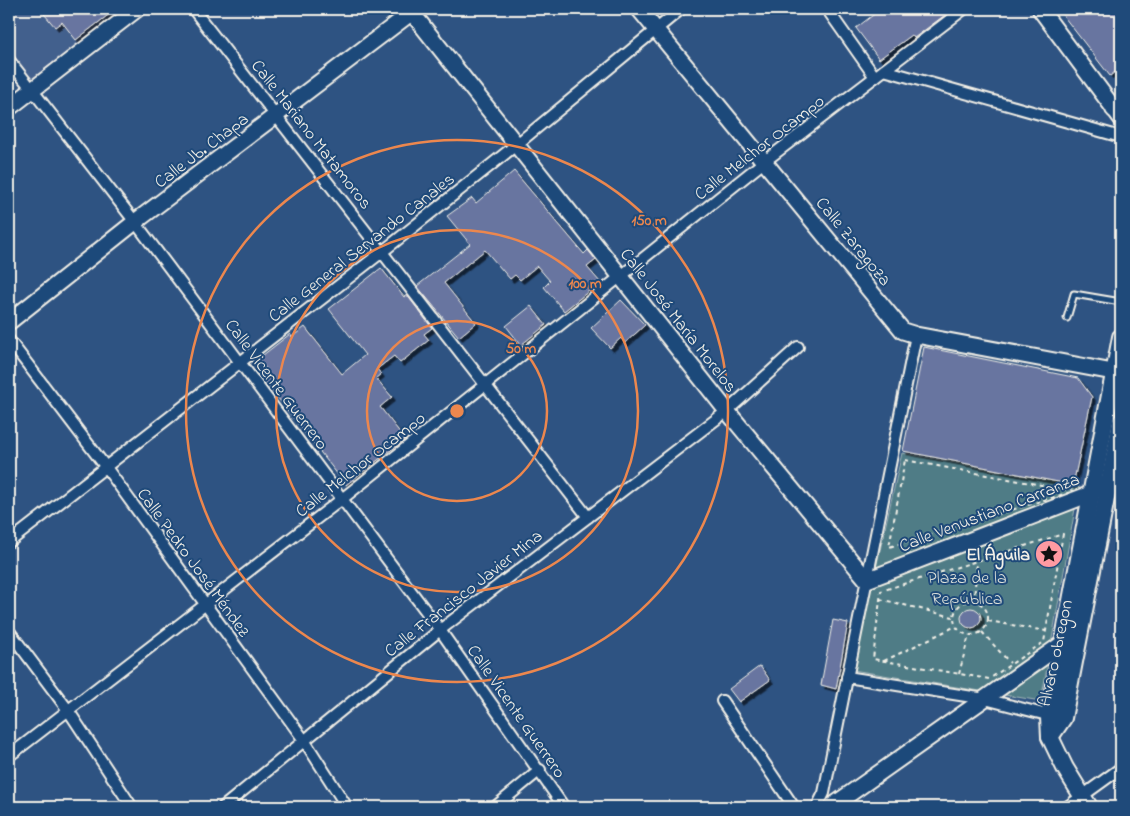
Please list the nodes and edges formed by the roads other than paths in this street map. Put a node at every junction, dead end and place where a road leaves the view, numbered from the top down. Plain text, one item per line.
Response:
1 (137, 9) edge
2 (193, 9) edge
3 (640, 9) edge
4 (681, 9) edge
5 (827, 9) edge
6 (964, 9) edge
7 (1040, 9) edge
8 (413, 10) edge
9 (656, 29) junction
10 (9, 60) edge
11 (884, 70) junction
12 (875, 77) junction
13 (32, 90) junction
14 (9, 108) edge
15 (1119, 112) edge
16 (277, 116) junction
17 (1121, 137) edge
18 (516, 145) junction
19 (765, 161) junction
20 (135, 222) junction
21 (382, 252) junction
22 (622, 277) junction
23 (1121, 302) edge
24 (1068, 318) dead end
25 (9, 322) edge
26 (916, 335) junction
27 (1121, 337) edge
28 (9, 340) edge
29 (798, 347) dead end
30 (241, 362) junction
31 (1117, 372) edge
32 (486, 385) junction
33 (727, 410) junction
34 (1121, 422) edge
35 (105, 466) junction
36 (1115, 477) edge
37 (1090, 494) junction
38 (342, 499) junction
39 (588, 517) junction
40 (9, 542) edge
41 (867, 580) junction
42 (206, 606) junction
43 (440, 630) junction
44 (9, 631) edge
45 (1062, 644) junction
46 (847, 678) junction
47 (985, 699) junction
48 (722, 701) dead end
49 (68, 710) junction
50 (1056, 717) junction
51 (304, 740) junction
52 (9, 756) edge
53 (1121, 768) edge
54 (540, 770) junction
55 (1085, 802) edge
56 (132, 807) edge
57 (223, 807) edge
58 (347, 807) edge
59 (495, 807) edge
60 (564, 807) edge
61 (794, 807) edge
62 (817, 807) edge
63 (831, 807) edge
64 (1067, 807) edge

1 - 13 main road
2 - 16 street, Calle Mariano Matamoros
3 - 9 main road, Calle Zaragoza
4 - 9 street, Calle General Servando Canales
5 - 12 street
6 - 11 street, Calle Melchor Ocampo
7 - 15 main road
8 - 16 main road, Calle Jb. Chapa
8 - 18 main road, Calle José María Morelos
9 - 18 street, Calle General Servando Canales
9 - 19 main road, Calle Zaragoza
10 - 13 street, Calle Vicente Guerrero
11 - 12 street, Calle Melchor Ocampo
11 - 17 street
12 - 19 street, Calle Melchor Ocampo
13 - 14 main road
13 - 20 street, Calle Vicente Guerrero
16 - 20 main road, Calle Jb. Chapa
16 - 21 street, Calle Mariano Matamoros
18 - 21 street, Calle General Servando Canales
18 - 22 main road, Calle José María Morelos
19 - 22 street, Calle Melchor Ocampo
19 - 26 main road, Calle Zaragoza
20 - 25 main road, Calle Jb. Chapa
20 - 30 street, Calle Vicente Guerrero
21 - 30 street, Calle General Servando Canales
21 - 32 street, Calle Mariano Matamoros
22 - 32 street, Calle Melchor Ocampo
22 - 33 main road, Calle José María Morelos
23 - 24 lane
26 - 31 main road, Calle Zaragoza
26 - 41 street
27 - 31 main road, Alvaro obregon
28 - 35 street, Calle Pedro José Méndez
29 - 33 street, Calle Francisco Javier Mina
30 - 35 street, Calle General Servando Canales
30 - 38 street, Calle Vicente Guerrero
31 - 37 main road, Alvaro obregon
32 - 38 street, Calle Melchor Ocampo
32 - 39 street, Calle Mariano Matamoros
33 - 39 street, Calle Francisco Javier Mina
33 - 41 main road, Calle José María Morelos
34 - 36 main road, Alvaro obregon
35 - 40 street, Calle General Servando Canales
35 - 42 street, Calle Pedro José Méndez
36 - 37 main road, Calle Venustiano Carranza
36 - 50 main road, Alvaro obregon
37 - 41 main road, Calle Venustiano Carranza
37 - 45 main road, Alvaro obregon
38 - 42 street, Calle Melchor Ocampo
38 - 43 street, Calle Vicente Guerrero
39 - 43 street, Calle Francisco Javier Mina
41 - 46 street
42 - 49 street, Calle Melchor Ocampo
42 - 51 street, Calle Pedro José Méndez
43 - 51 street, Calle Francisco Javier Mina
43 - 54 street, Calle Vicente Guerrero
44 - 49 street
45 - 47 main road
45 - 50 main road, Alvaro obregon
46 - 47 street
46 - 62 street
47 - 50 street
47 - 63 main road
48 - 61 street
49 - 52 street, Calle Melchor Ocampo
49 - 56 street
50 - 55 main road, Alvaro obregon
51 - 57 street, Calle Francisco Javier Mina
51 - 58 street, Calle Pedro José Méndez
53 - 55 street
54 - 59 street
54 - 60 street, Calle Vicente Guerrero
55 - 64 street

